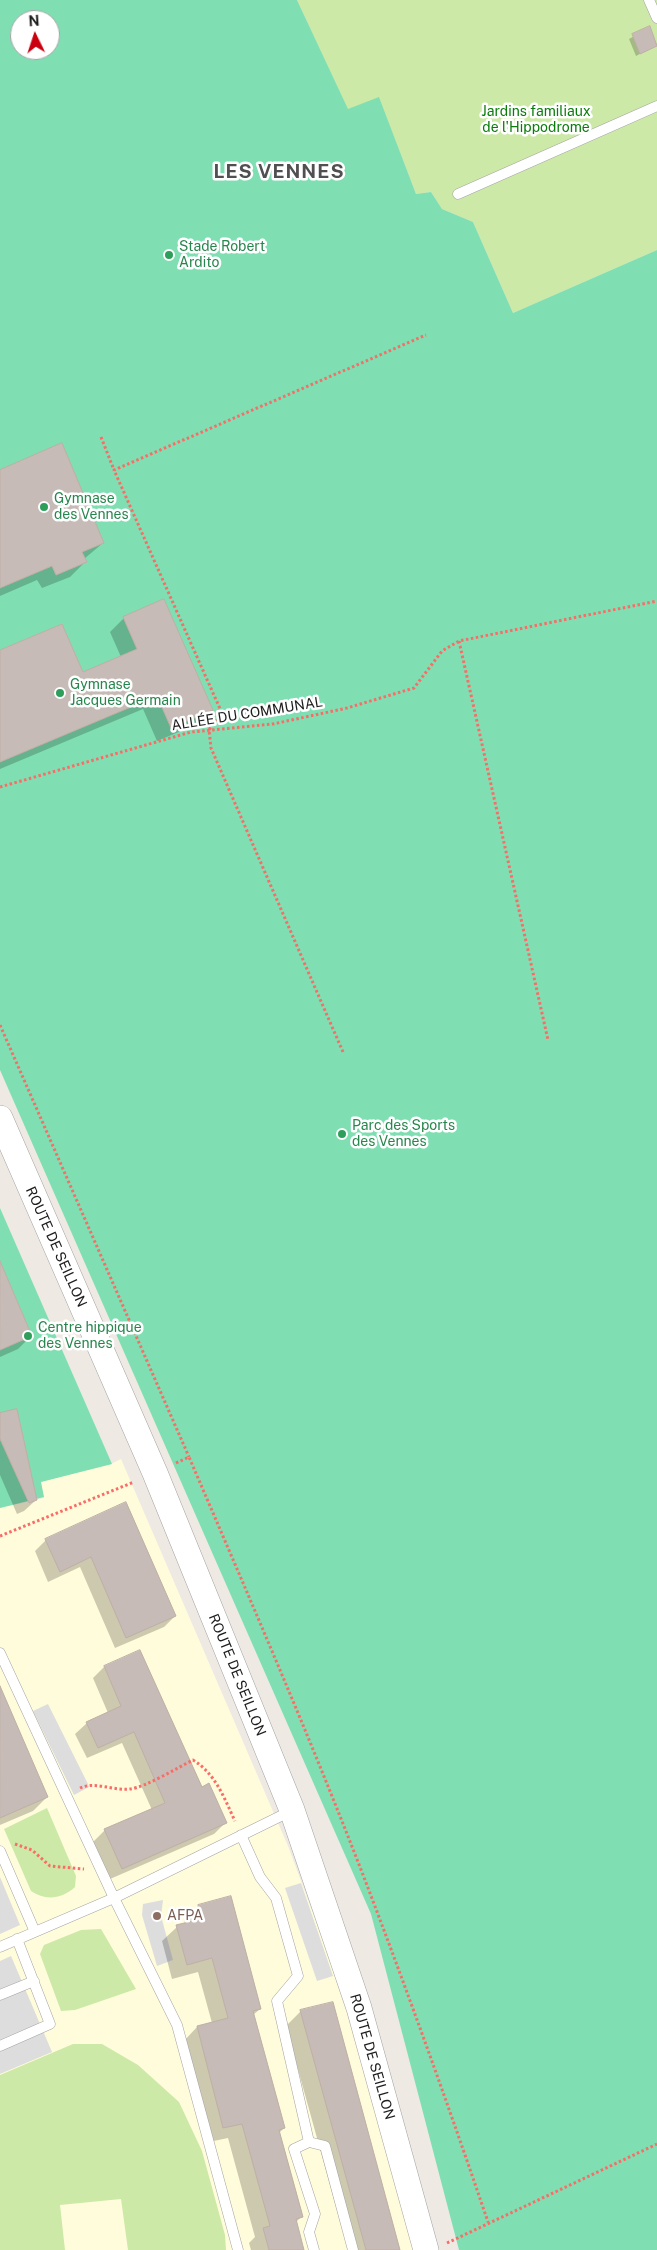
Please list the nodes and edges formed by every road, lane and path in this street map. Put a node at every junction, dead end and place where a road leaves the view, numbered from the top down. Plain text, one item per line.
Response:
1 (649, 0) edge
2 (657, 18) edge
3 (657, 106) edge
4 (458, 194) dead end
5 (426, 335) dead end
6 (100, 437) dead end
7 (114, 470) junction
8 (657, 601) edge
9 (459, 641) junction
10 (209, 730) junction
11 (0, 787) edge
12 (0, 1025) edge
13 (548, 1040) dead end
14 (343, 1052) dead end
15 (0, 1118) edge
16 (189, 1457) junction
17 (155, 1473) junction
18 (0, 1536) edge
19 (0, 1653) edge
20 (66, 1795) junction
21 (292, 1810) junction
22 (241, 1835) junction
23 (8, 1841) dead end
24 (0, 1851) edge
25 (101, 1870) junction
26 (114, 1898) junction
27 (34, 1932) junction
28 (17, 1939) junction
29 (0, 1947) edge
30 (34, 1980) junction
31 (0, 1995) edge
32 (0, 2046) edge
33 (309, 2142) junction
34 (657, 2144) edge
35 (488, 2222) junction
36 (432, 2248) edge
37 (238, 2250) edge
38 (314, 2250) edge
39 (353, 2250) edge

1 - 2 lane
3 - 4 lane
5 - 7 path
6 - 7 path
7 - 10 path
8 - 9 path, ALLÉE DU COMMUNAL
9 - 10 path, ALLÉE DU COMMUNAL
9 - 13 path
10 - 11 path, ALLÉE DU COMMUNAL
10 - 14 path
12 - 16 path
15 - 17 street, ROUTE DE SEILLON
16 - 17 path
16 - 35 path
17 - 18 path
17 - 21 street, ROUTE DE SEILLON
19 - 20 lane
20 - 22 path
20 - 25 lane
21 - 22 lane
21 - 36 street, ROUTE DE SEILLON
22 - 26 lane
22 - 33 lane
23 - 25 path
24 - 27 lane
25 - 26 lane
26 - 27 lane
26 - 37 lane
27 - 28 lane
28 - 29 lane
28 - 30 lane
30 - 31 lane
30 - 32 lane
33 - 38 lane
33 - 39 lane
34 - 35 path
35 - 36 path

